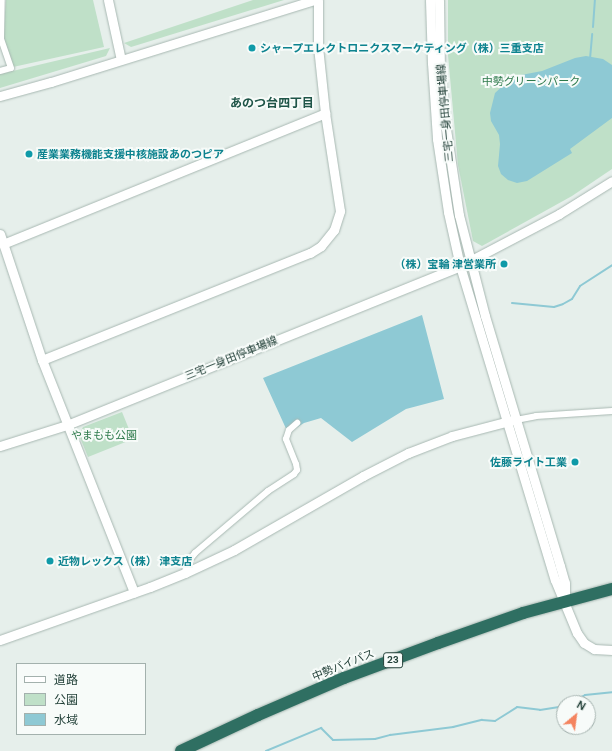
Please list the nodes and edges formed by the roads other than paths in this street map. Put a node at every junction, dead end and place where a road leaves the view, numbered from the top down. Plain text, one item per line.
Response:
1 (2, 0) edge
2 (108, 0) edge
3 (314, 0) edge
4 (318, 0) edge
5 (430, 0) edge
6 (439, 0) edge
7 (121, 60) junction
8 (0, 71) edge
9 (0, 96) edge
10 (325, 113) junction
11 (612, 181) edge
12 (0, 234) edge
13 (3, 244) junction
14 (470, 262) junction
15 (460, 266) junction
16 (42, 360) junction
17 (612, 411) edge
18 (512, 421) junction
19 (297, 424) dead end
20 (66, 425) junction
21 (0, 446) edge
22 (185, 572) junction
23 (612, 589) edge
24 (134, 592) junction
25 (565, 601) junction
26 (0, 640) edge
27 (612, 650) edge
28 (181, 751) edge

1 - 8 street
2 - 7 street
3 - 7 street
4 - 10 street
5 - 15 street, 三宅一身田停車場線
6 - 14 street, 三宅一身田停車場線
7 - 9 street
10 - 13 street
10 - 16 street
11 - 14 street
12 - 13 street
13 - 16 street
14 - 15 street, 三宅一身田停車場線
14 - 18 street
15 - 18 street
15 - 20 street, 三宅一身田停車場線
16 - 20 street
17 - 18 street
18 - 22 street
18 - 25 street
19 - 22 street
20 - 21 street, 三宅一身田停車場線
20 - 24 street
22 - 24 street
23 - 25 highway, 中勢バイパス / 23
24 - 26 street
25 - 27 street
25 - 28 highway, 中勢バイパス / 23

